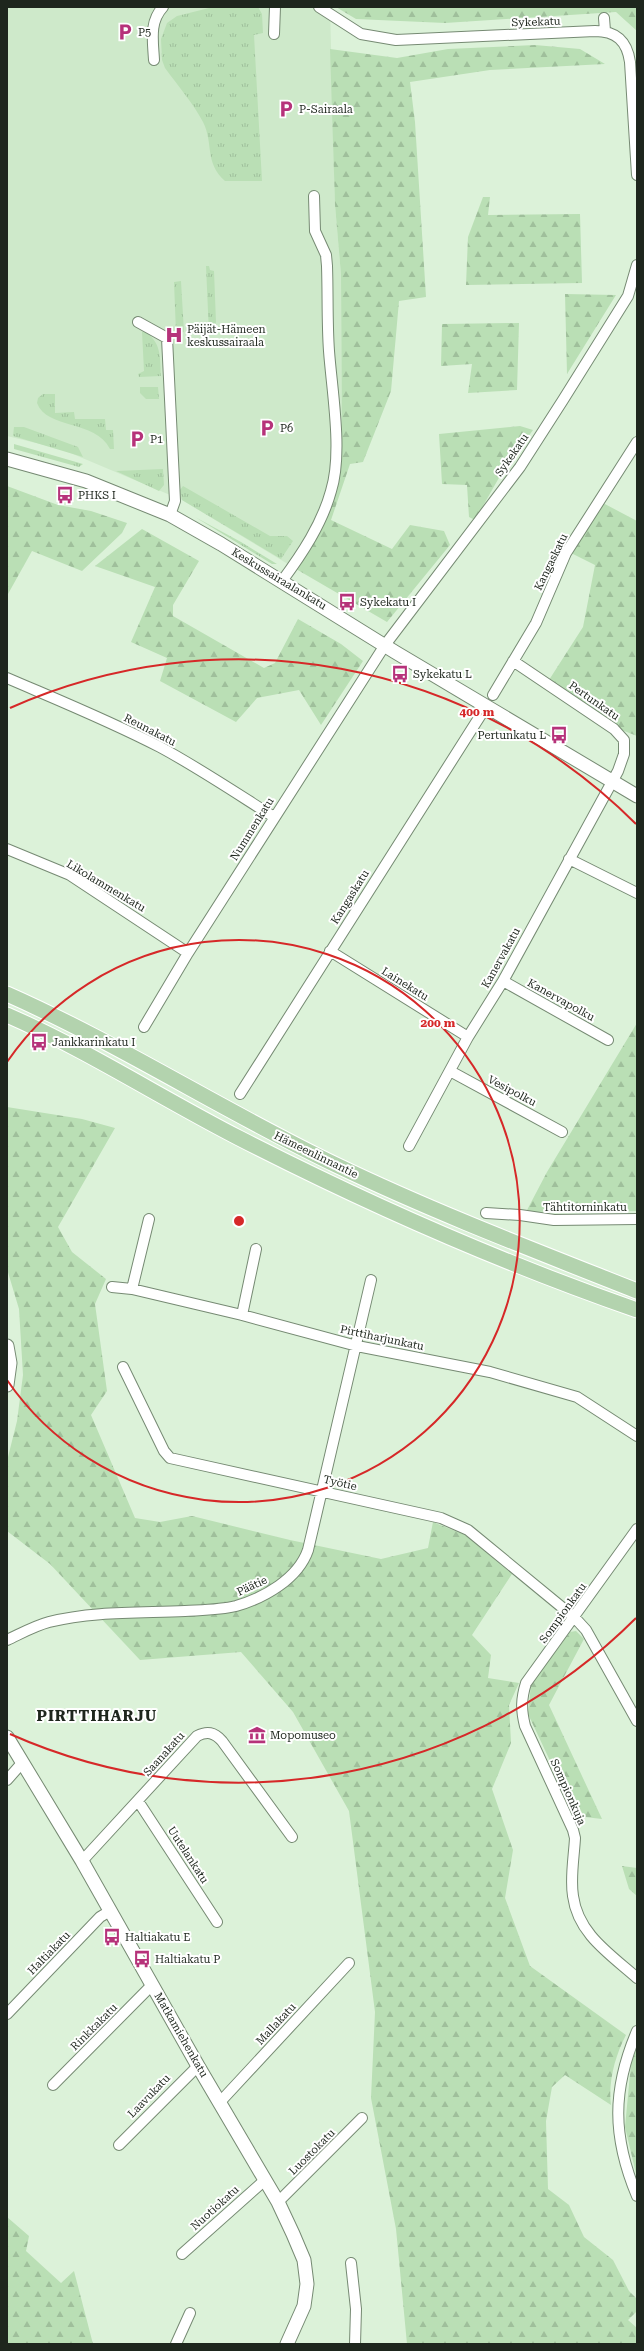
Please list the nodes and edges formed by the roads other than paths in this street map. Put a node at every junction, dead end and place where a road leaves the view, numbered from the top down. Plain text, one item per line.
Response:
1 (163, 7) edge
2 (275, 7) edge
3 (319, 7) edge
4 (604, 18) dead end
5 (605, 31) junction
6 (274, 34) dead end
7 (154, 60) dead end
8 (637, 176) edge
9 (311, 196) dead end
10 (637, 265) edge
11 (138, 322) dead end
12 (637, 442) edge
13 (7, 459) edge
14 (170, 516) junction
15 (282, 581) junction
16 (384, 645) junction
17 (513, 661) junction
18 (7, 678) edge
19 (493, 695) dead end
20 (482, 713) dead end
21 (611, 780) junction
22 (637, 796) edge
23 (274, 817) junction
24 (7, 849) edge
25 (569, 859) junction
26 (637, 893) edge
27 (330, 951) junction
28 (188, 953) junction
29 (503, 981) junction
30 (7, 994) edge
31 (7, 1015) edge
32 (144, 1027) dead end
33 (468, 1037) junction
34 (608, 1040) dead end
35 (450, 1071) junction
36 (240, 1094) dead end
37 (562, 1132) dead end
38 (409, 1146) dead end
39 (486, 1213) dead end
40 (149, 1219) dead end
41 (637, 1219) edge
42 (256, 1249) dead end
43 (371, 1280) dead end
44 (112, 1288) dead end
45 (132, 1289) junction
46 (637, 1291) edge
47 (637, 1310) edge
48 (242, 1315) junction
49 (7, 1346) edge
50 (356, 1346) junction
51 (123, 1367) dead end
52 (7, 1385) edge
53 (637, 1436) edge
54 (322, 1491) junction
55 (637, 1529) edge
56 (575, 1618) junction
57 (7, 1640) edge
58 (522, 1714) joint
59 (637, 1721) edge
60 (7, 1737) edge
61 (22, 1763) junction
62 (7, 1780) edge
63 (138, 1801) junction
64 (292, 1837) dead end
65 (82, 1861) junction
66 (110, 1911) junction
67 (217, 1922) dead end
68 (349, 1963) dead end
69 (637, 1978) edge
70 (152, 1985) junction
71 (7, 2014) edge
72 (637, 2031) edge
73 (198, 2066) junction
74 (53, 2085) dead end
75 (220, 2102) junction
76 (362, 2118) dead end
77 (119, 2145) dead end
78 (265, 2180) junction
79 (637, 2196) edge
80 (278, 2202) junction
81 (182, 2254) dead end
82 (351, 2263) dead end
83 (190, 2313) dead end
84 (176, 2344) edge
85 (287, 2344) edge
86 (355, 2344) edge

1 - 7 street
2 - 6 street
3 - 5 street, Sykekatu
4 - 5 street
5 - 8 street
9 - 15 street
10 - 16 street, Sykekatu
11 - 14 street
12 - 17 street, Kangaskatu
13 - 14 street, Keskussairaalankatu
14 - 15 street, Keskussairaalankatu
15 - 16 street, Keskussairaalankatu
16 - 21 street, Keskussairaalankatu
16 - 23 street, Nummenkatu
17 - 19 street, Kangaskatu
17 - 21 street, Pertunkatu
18 - 23 street, Reunakatu
20 - 27 street, Kangaskatu
21 - 22 street, Keskussairaalankatu
21 - 25 street, Kanervakatu
23 - 28 street, Nummenkatu
24 - 28 street, Likolammenkatu
25 - 26 street
25 - 29 street, Kanervakatu
27 - 33 street, Lainekatu
27 - 36 street, Kangaskatu
28 - 32 street, Nummenkatu
29 - 33 street, Kanervakatu
29 - 34 street, Kanervapolku
30 - 46 main road, Hämeenlinnantie
31 - 47 main road, Hämeenlinnantie
33 - 35 street, Kanervakatu
35 - 37 street, Vesipolku
35 - 38 street, Kanervakatu
39 - 41 street, Tähtitorninkatu
40 - 45 street
42 - 48 street
43 - 50 street, Päätie
44 - 45 street, Pirttiharjunkatu
45 - 48 street, Pirttiharjunkatu
48 - 50 street, Pirttiharjunkatu
49 - 52 street
50 - 53 street, Pirttiharjunkatu
50 - 54 street, Päätie
51 - 54 street, Työtie
54 - 56 street, Työtie
54 - 57 street, Päätie
55 - 56 street, Sompionkatu
56 - 58 street, Sompionkatu
56 - 59 street, Työtie
58 - 69 street, Sompionkuja
60 - 61 street, Matkamiehenkatu
61 - 62 street
61 - 65 street, Matkamiehenkatu
63 - 64 street, Saanakatu
63 - 65 street, Saanakatu
63 - 67 street, Uutelankatu
65 - 66 street, Matkamiehenkatu
66 - 70 street, Matkamiehenkatu
66 - 71 street, Haltiakatu
68 - 75 street, Mallakatu
70 - 73 street, Matkamiehenkatu
70 - 74 street, Rinkkakatu
72 - 79 street
73 - 75 street, Matkamiehenkatu
73 - 77 street, Laavukatu
75 - 78 street, Matkamiehenkatu
76 - 80 street, Luostokatu
78 - 80 street, Matkamiehenkatu
78 - 81 street, Nuotiokatu
80 - 85 street, Matkamiehenkatu
82 - 86 street
83 - 84 street

